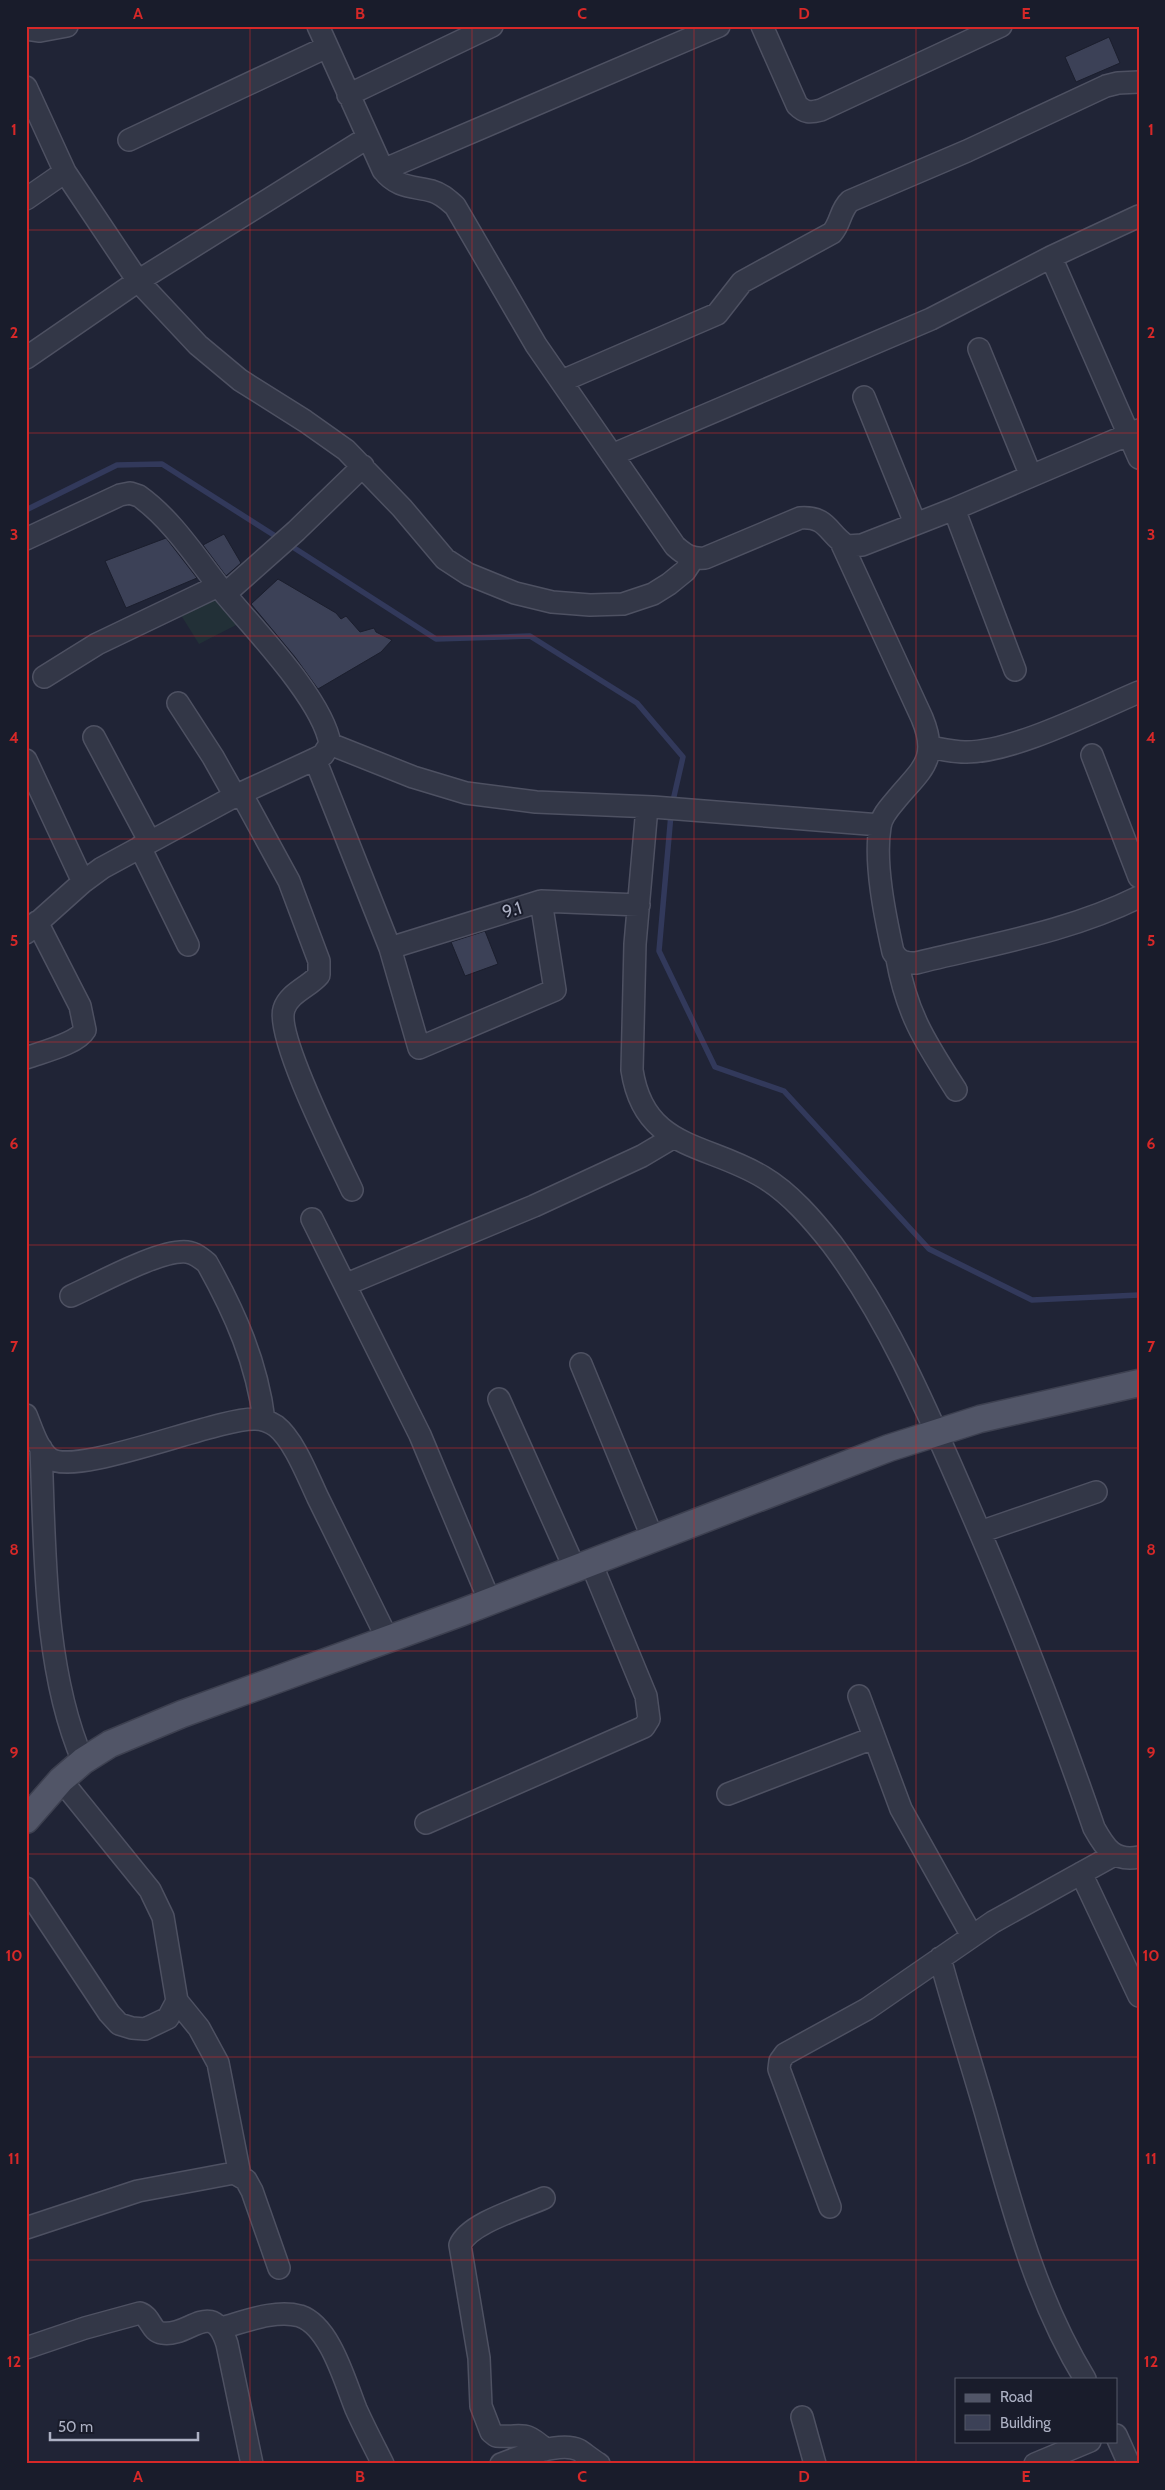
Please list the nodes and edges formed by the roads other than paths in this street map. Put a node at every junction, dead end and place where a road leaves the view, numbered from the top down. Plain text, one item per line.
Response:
1 (67, 26) edge
2 (318, 26) edge
3 (492, 26) edge
4 (719, 26) edge
5 (762, 26) edge
6 (1001, 26) edge
7 (26, 29) edge
8 (463, 33) edge
9 (327, 47) junction
10 (1139, 82) edge
11 (26, 87) edge
12 (348, 95) junction
13 (367, 138) junction
14 (129, 140) dead end
15 (383, 170) junction
16 (65, 172) junction
17 (26, 199) edge
18 (1139, 216) edge
19 (1051, 257) junction
20 (138, 281) junction
21 (979, 349) dead end
22 (26, 358) edge
23 (562, 381) junction
24 (864, 397) dead end
25 (1134, 432) edge
26 (612, 455) junction
27 (1139, 458) edge
28 (363, 466) junction
29 (1031, 476) junction
30 (954, 509) junction
31 (916, 523) junction
32 (26, 538) edge
33 (841, 542) junction
34 (693, 559) junction
35 (222, 590) junction
36 (1015, 670) dead end
37 (44, 677) dead end
38 (1139, 692) edge
39 (178, 703) dead end
40 (94, 737) dead end
41 (330, 744) junction
42 (930, 747) junction
43 (1092, 755) dead end
44 (315, 759) junction
45 (26, 760) edge
46 (238, 795) junction
47 (650, 807) junction
48 (880, 825) junction
49 (145, 845) junction
50 (1139, 877) edge
51 (83, 882) junction
52 (1139, 897) edge
53 (541, 901) junction
54 (639, 905) junction
55 (32, 927) edge
56 (188, 945) dead end
57 (390, 948) junction
58 (898, 959) junction
59 (26, 1058) edge
60 (956, 1090) dead end
61 (674, 1137) junction
62 (352, 1190) dead end
63 (312, 1219) dead end
64 (346, 1284) junction
65 (71, 1296) dead end
66 (581, 1364) dead end
67 (1139, 1383) edge
68 (500, 1399) dead end
69 (26, 1415) edge
70 (264, 1420) junction
71 (936, 1432) junction
72 (41, 1448) junction
73 (1096, 1492) dead end
74 (980, 1532) junction
75 (653, 1539) junction
76 (583, 1566) junction
77 (490, 1602) junction
78 (388, 1640) junction
79 (859, 1696) dead end
80 (873, 1738) junction
81 (83, 1761) junction
82 (61, 1780) junction
83 (728, 1794) dead end
84 (26, 1820) edge
85 (426, 1823) dead end
86 (1114, 1855) junction
87 (1138, 1858) edge
88 (1080, 1873) junction
89 (26, 1888) edge
90 (972, 1936) junction
91 (940, 1958) junction
92 (1139, 1996) edge
93 (177, 2001) junction
94 (240, 2176) junction
95 (544, 2198) dead end
96 (830, 2207) dead end
97 (26, 2228) edge
98 (279, 2268) dead end
99 (221, 2328) junction
100 (26, 2348) edge
101 (1084, 2378) edge
102 (802, 2416) dead end
103 (1118, 2439) edge
104 (1088, 2442) edge
105 (546, 2450) junction
106 (252, 2464) edge
107 (383, 2464) edge
108 (501, 2464) edge
109 (598, 2464) edge
110 (815, 2464) edge
111 (1035, 2464) edge
112 (1129, 2464) edge

1 - 7 street
2 - 9 street
3 - 8 street
4 - 15 street
5 - 6 street
8 - 12 street
9 - 12 street
9 - 14 street
10 - 23 street
11 - 16 street
12 - 13 street
13 - 15 street
13 - 20 street
15 - 23 street
16 - 17 street
16 - 20 street
18 - 19 street
19 - 25 street
19 - 26 street
20 - 22 street
20 - 28 street
21 - 29 street
23 - 26 street
24 - 31 street
25 - 27 street
25 - 29 street
26 - 34 street
28 - 34 street
28 - 35 street
29 - 30 street
30 - 31 street
30 - 36 street
31 - 33 street
32 - 35 street
33 - 34 street
33 - 42 street
35 - 37 street
35 - 41 street
38 - 42 street
39 - 46 street
40 - 49 street
41 - 44 street
41 - 47 street
42 - 48 street
43 - 50 street
44 - 46 street
44 - 57 street
45 - 51 street
46 - 49 street
46 - 62 street
47 - 48 street
47 - 54 street
48 - 58 street
49 - 51 street
49 - 56 street
51 - 55 street
52 - 58 street
53 - 54 street, 9.1
53 - 57 street, 9.1
53 - 57 street
54 - 61 street
55 - 59 street
58 - 60 street
61 - 64 street
61 - 71 street
63 - 64 street
64 - 77 street
65 - 70 street
66 - 75 street
67 - 71 main road
68 - 76 street
69 - 72 street
70 - 72 street
70 - 78 street
71 - 74 street
71 - 75 main road
72 - 81 street
73 - 74 street
74 - 86 street
75 - 76 main road
76 - 77 main road
76 - 85 street
77 - 78 main road
78 - 81 main road
79 - 80 street
80 - 83 street
80 - 90 street
81 - 82 main road
82 - 84 main road
82 - 93 street
86 - 87 street
86 - 88 street
88 - 90 street
88 - 92 street
89 - 93 street
90 - 91 street
91 - 96 street
91 - 101 street
93 - 94 street
94 - 97 street
94 - 98 street
95 - 105 street
99 - 100 street
99 - 106 street
99 - 107 street
102 - 110 street
103 - 112 street
104 - 111 street
105 - 108 street
105 - 109 street

